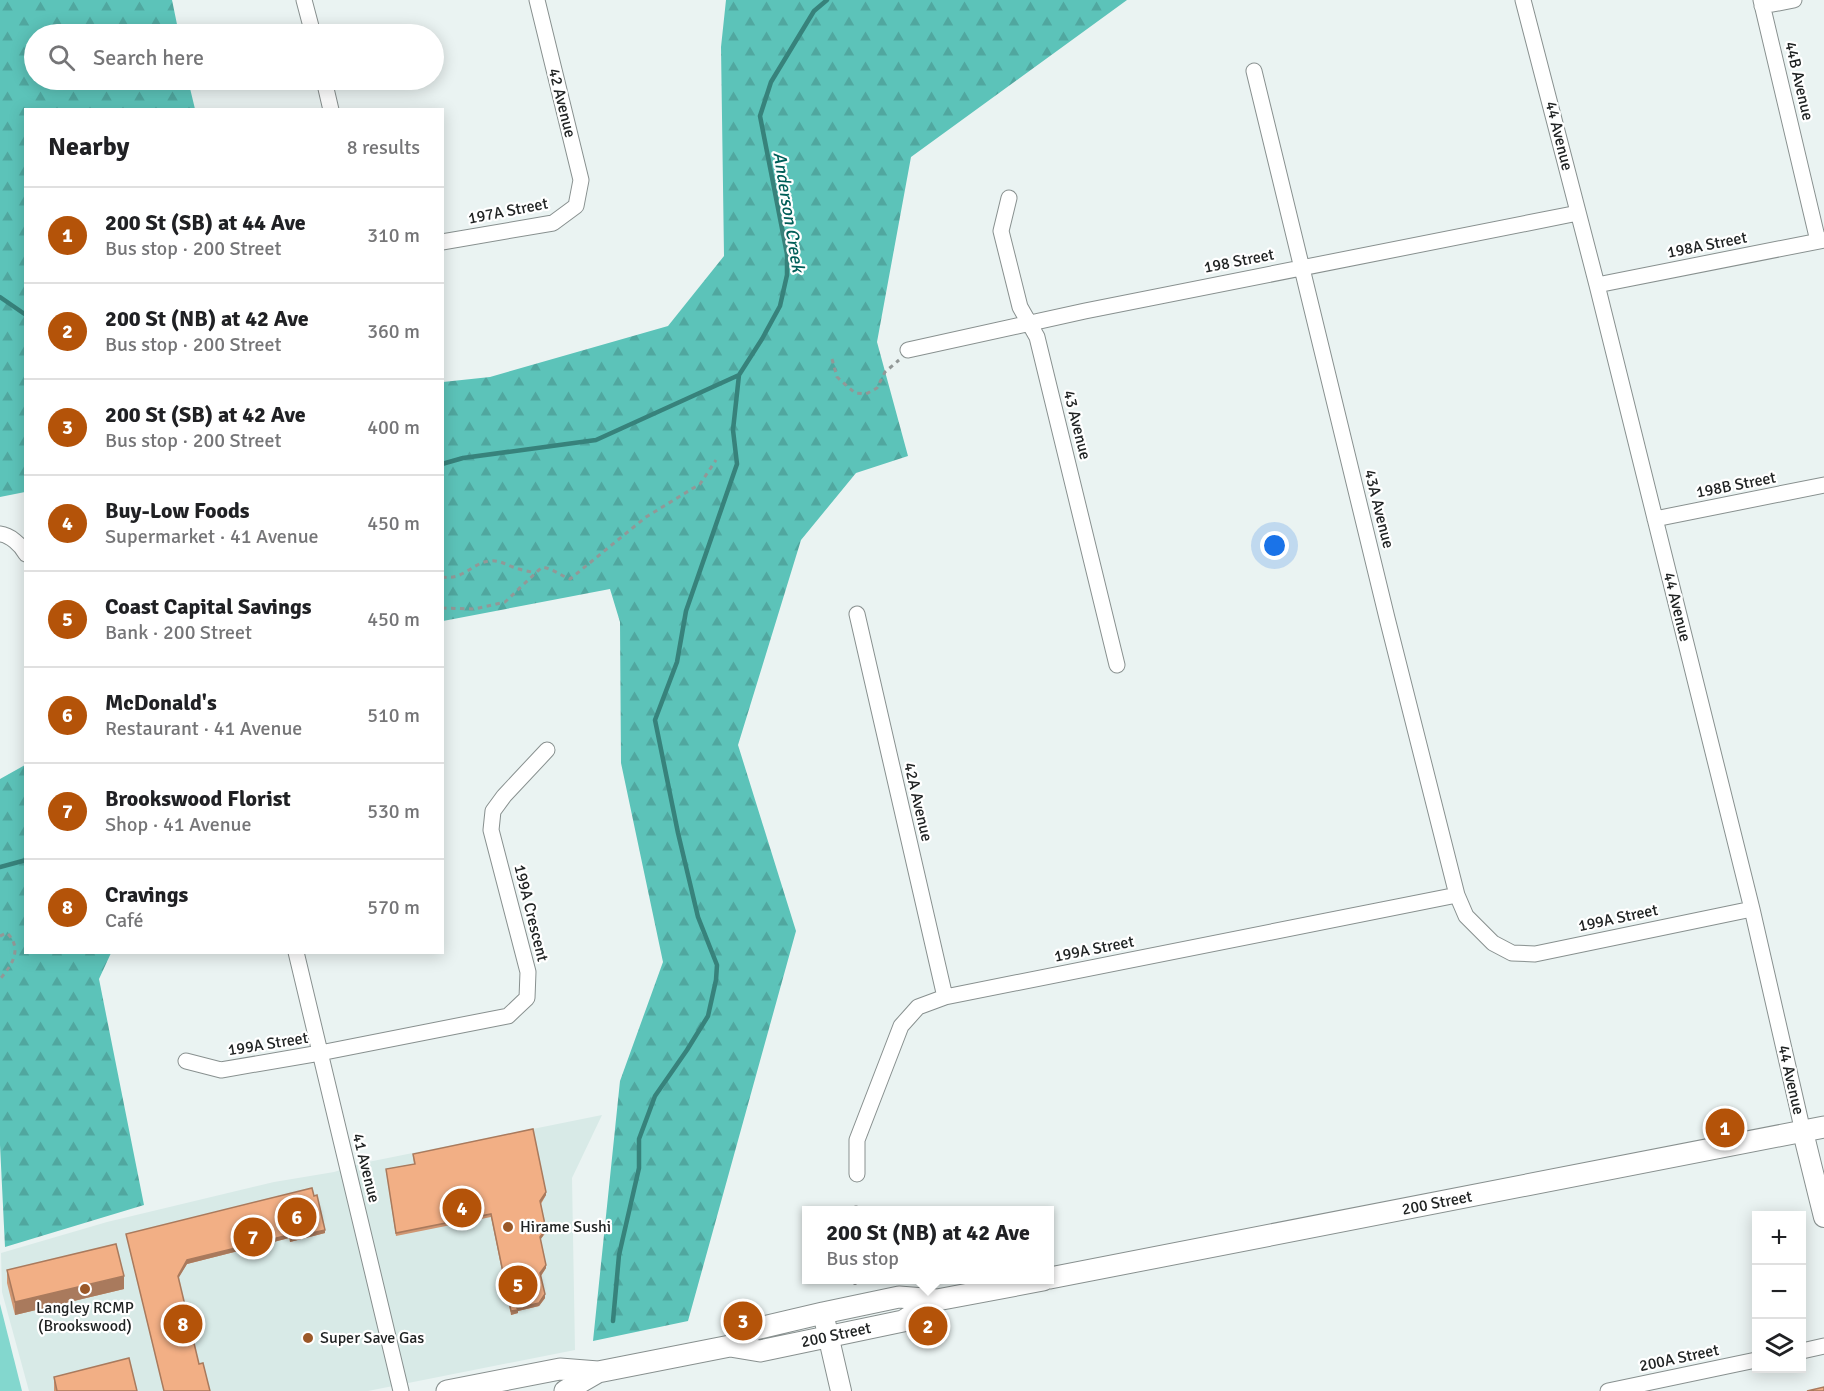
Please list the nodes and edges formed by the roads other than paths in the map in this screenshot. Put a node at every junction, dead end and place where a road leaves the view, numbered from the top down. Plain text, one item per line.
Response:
1 (304, 0) edge
2 (537, 0) edge
3 (1524, 0) edge
4 (1794, 0) edge
5 (1762, 3) edge
6 (310, 24) edge
7 (1254, 71) dead end
8 (326, 90) edge
9 (331, 108) edge
10 (1009, 198) dead end
11 (576, 206) joint
12 (1578, 213) junction
13 (1821, 240) edge
14 (444, 242) edge
15 (1301, 268) junction
16 (1597, 285) junction
17 (1028, 323) junction
18 (908, 351) road end
19 (1824, 485) edge
20 (1655, 519) junction
21 (0, 534) edge
22 (24, 550) edge
23 (857, 614) dead end
24 (1117, 665) dead end
25 (547, 750) dead end
26 (1457, 895) junction
27 (1752, 909) junction
28 (1493, 943) joint
29 (296, 954) edge
30 (945, 997) junction
31 (320, 1053) junction
32 (186, 1061) dead end
33 (1824, 1127) edge
34 (1803, 1132) junction
35 (857, 1174) dead end
36 (1824, 1216) edge
37 (1054, 1277) edge
38 (1022, 1284) edge
39 (937, 1300) junction
40 (823, 1313) junction
41 (828, 1337) junction
42 (730, 1346) junction
43 (1824, 1346) edge
44 (1806, 1350) edge
45 (1752, 1361) edge
46 (598, 1372) junction
47 (401, 1391) edge
48 (447, 1391) edge
49 (565, 1391) edge
50 (841, 1391) edge
51 (1608, 1391) edge

1 - 6 street
2 - 11 street, 42 Avenue
3 - 12 street, 44 Avenue
4 - 5 street
5 - 13 street, 44B Avenue
7 - 15 street, 43A Avenue
8 - 9 street
10 - 17 street, 43 Avenue
11 - 14 street, 197A Street
12 - 15 street, 198 Street
12 - 16 street, 44 Avenue
13 - 16 street, 198A Street
15 - 17 street, 198 Street
15 - 26 street, 43A Avenue
16 - 20 street, 44 Avenue
17 - 18 street, 198 Street
17 - 24 street, 43 Avenue
19 - 20 street, 198B Street
20 - 27 street, 44 Avenue
21 - 22 street
23 - 30 street, 42A Avenue
25 - 31 street, 199A Crescent
26 - 28 street, 43A Avenue
26 - 30 street, 199A Street
27 - 28 street, 199A Street
27 - 34 street, 44 Avenue
29 - 31 street, 41 Avenue
30 - 35 street, 199A Street
31 - 32 street, 199A Street
31 - 47 street, 41 Avenue
33 - 34 main road, 200 Street
34 - 36 street, 44 Avenue
34 - 37 main road, 200 Street
38 - 39 main road, 200 Street
39 - 40 main road, 200 Street
39 - 41 main road, 200 Street
40 - 41 street
40 - 42 main road, 200 Street
41 - 42 main road, 200 Street
41 - 50 street
42 - 46 main road, 200 Street
43 - 44 street
45 - 51 street, 200A Street
46 - 48 main road, 200 Street
46 - 49 main road, 200 Street

